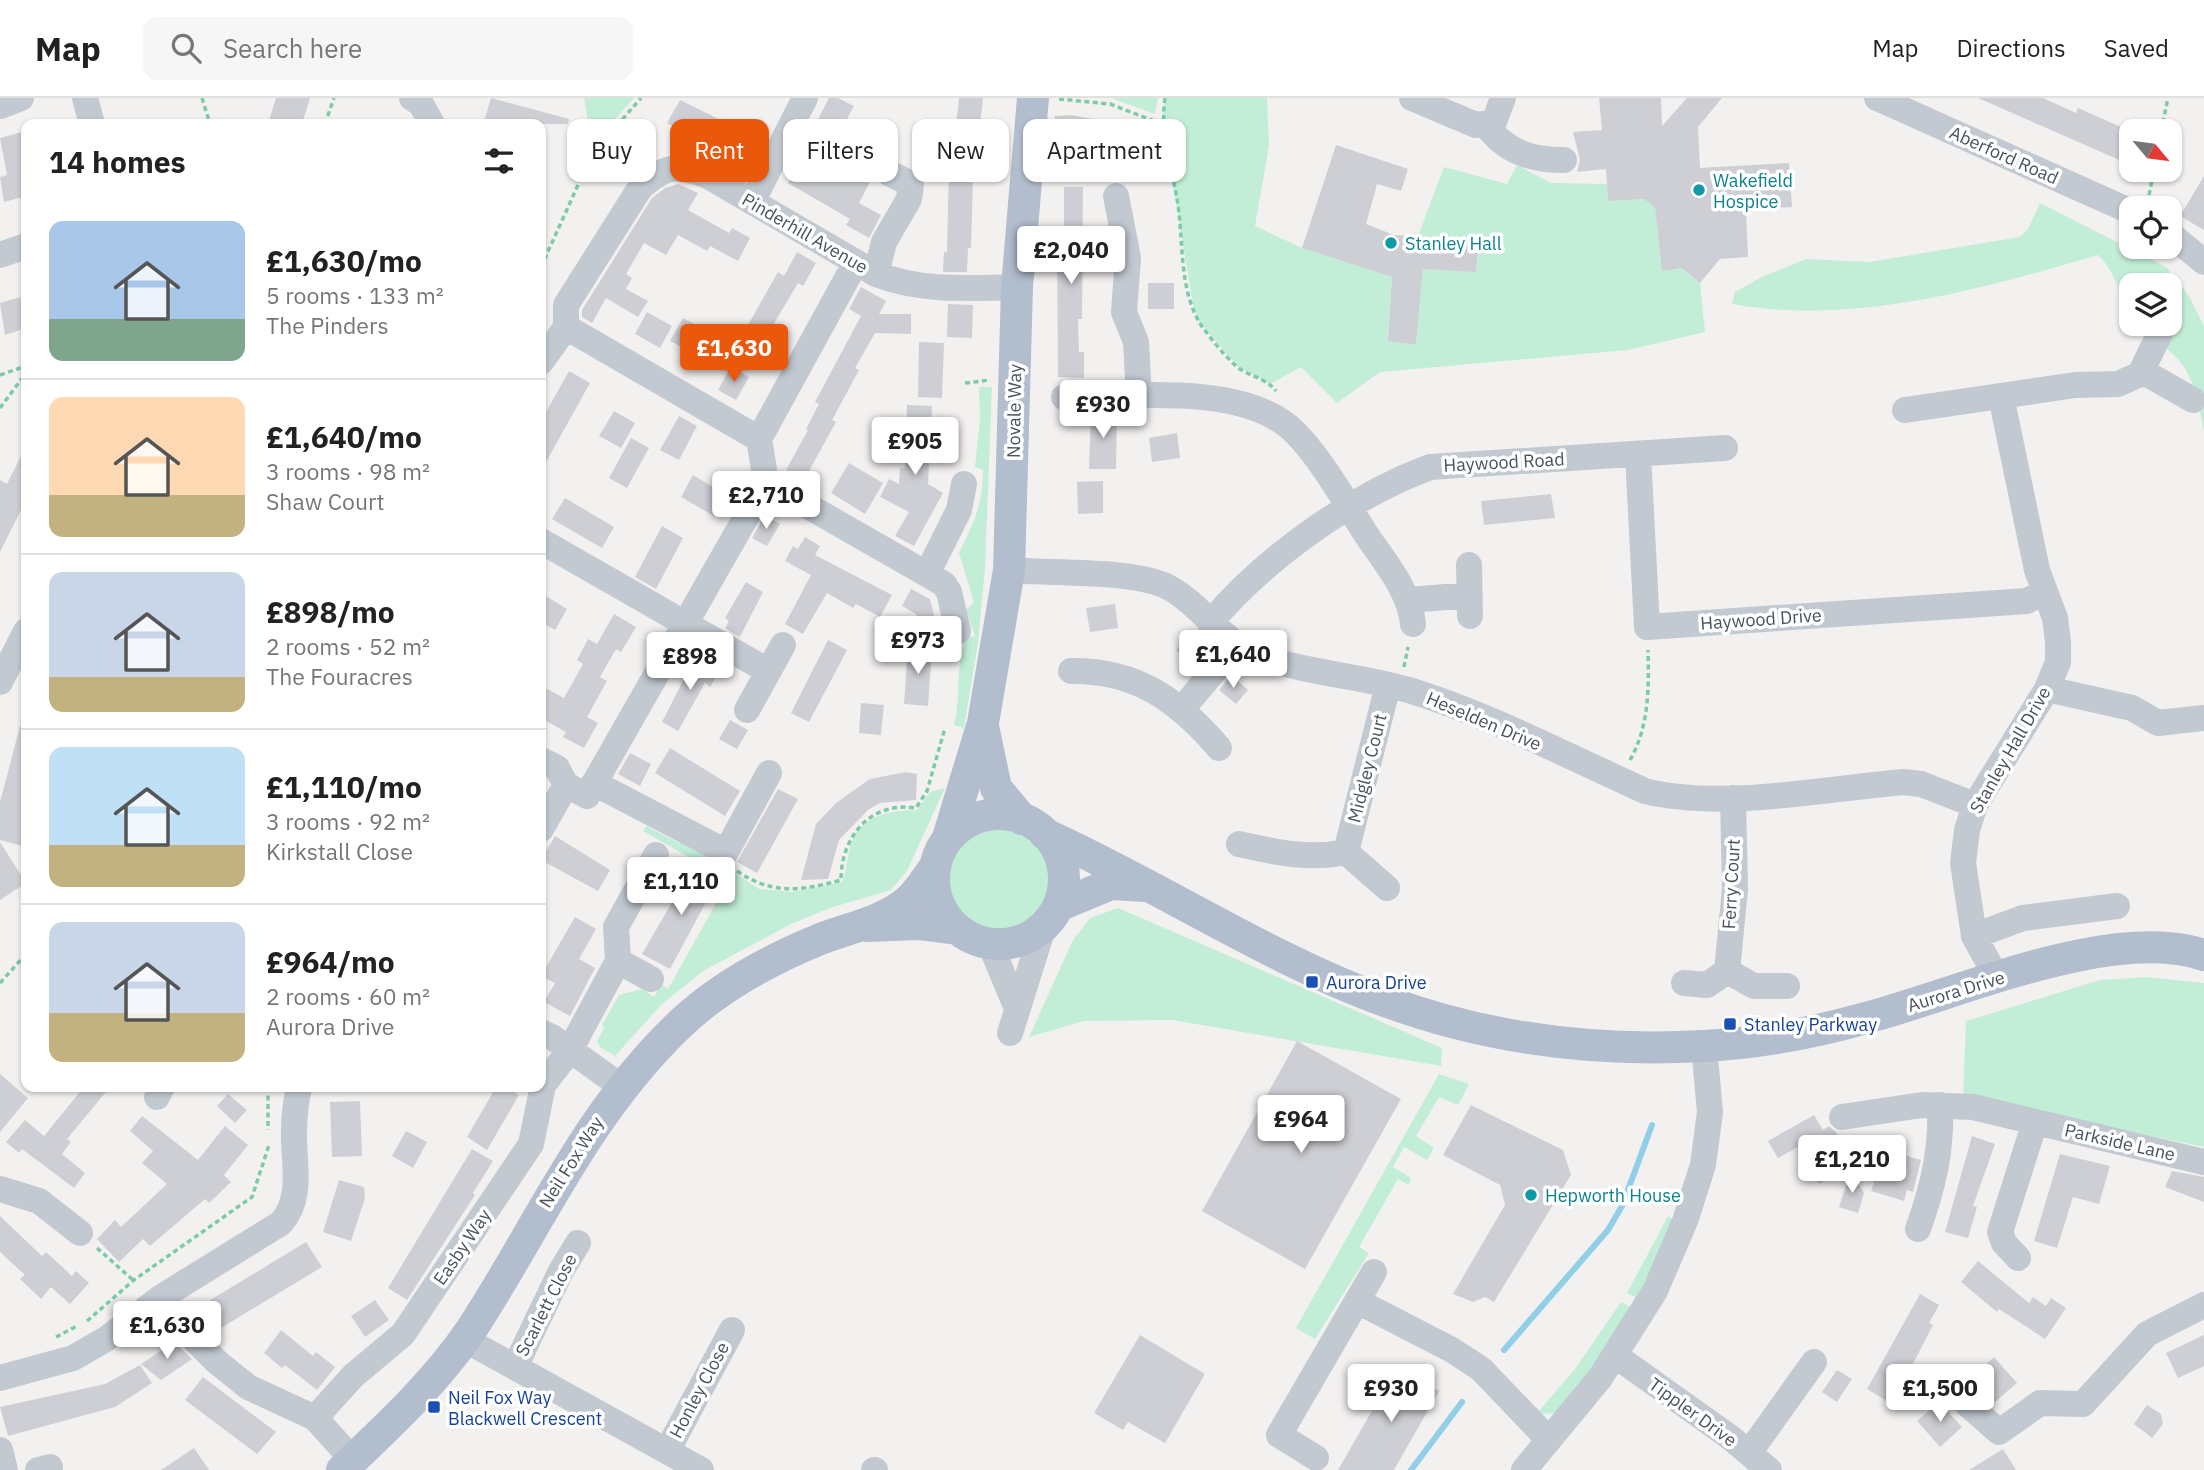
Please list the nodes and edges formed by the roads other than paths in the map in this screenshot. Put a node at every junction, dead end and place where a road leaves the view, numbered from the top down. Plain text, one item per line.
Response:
1 (21, 98) edge
2 (85, 98) edge
3 (412, 98) edge
4 (805, 98) edge
5 (1033, 98) edge
6 (1412, 98) edge
7 (1503, 98) edge
8 (1877, 98) edge
9 (0, 106) edge
10 (91, 119) edge
11 (429, 119) edge
12 (1486, 125) junction
13 (1564, 160) dead end
14 (898, 178) edge
15 (1116, 196) dead end
16 (2119, 201) edge
17 (752, 202) junction
18 (2182, 244) edge
19 (21, 248) edge
20 (0, 256) edge
21 (2204, 262) edge
22 (866, 268) junction
23 (1017, 287) junction
24 (566, 327) junction
25 (2159, 336) edge
26 (546, 355) edge
27 (2140, 374) junction
28 (2001, 396) junction
29 (1064, 397) dead end
30 (1139, 397) junction
31 (2193, 400) dead end
32 (1905, 410) dead end
33 (759, 439) junction
34 (1725, 448) dead end
35 (1638, 455) junction
36 (766, 482) junction
37 (964, 484) dead end
38 (1350, 508) junction
39 (546, 544) edge
40 (1469, 565) dead end
41 (1009, 570) junction
42 (927, 574) junction
43 (2045, 592) junction
44 (1210, 623) junction
45 (685, 624) junction
46 (958, 631) dead end
47 (21, 641) edge
48 (783, 645) dead end
49 (1236, 645) junction
50 (768, 671) junction
51 (1071, 671) dead end
52 (0, 682) edge
53 (1394, 686) junction
54 (2047, 689) junction
55 (1182, 709) junction
56 (747, 710) dead end
57 (2204, 718) edge
58 (983, 723) junction
59 (1219, 748) dead end
60 (769, 773) dead end
61 (552, 783) edge
62 (594, 783) junction
63 (1733, 798) junction
64 (1975, 805) junction
65 (546, 808) edge
66 (1033, 826) junction
67 (948, 838) junction
68 (1238, 844) dead end
69 (1346, 852) junction
70 (656, 855) dead end
71 (935, 867) junction
72 (1153, 888) junction
73 (1387, 888) dead end
74 (2117, 906) dead end
75 (1051, 916) junction
76 (863, 926) junction
77 (957, 929) junction
78 (1974, 936) junction
79 (990, 944) junction
80 (2204, 955) edge
81 (618, 961) junction
82 (1727, 971) junction
83 (1997, 978) junction
84 (651, 979) dead end
85 (1684, 983) dead end
86 (1787, 986) dead end
87 (1016, 1006) junction
88 (1010, 1032) dead end
89 (546, 1035) edge
90 (1704, 1046) junction
91 (570, 1050) junction
92 (546, 1080) edge
93 (622, 1087) junction
94 (298, 1092) edge
95 (541, 1092) edge
96 (1940, 1105) junction
97 (1842, 1117) dead end
98 (2035, 1122) junction
99 (2204, 1162) edge
100 (0, 1189) edge
101 (1918, 1229) dead end
102 (80, 1233) road end
103 (578, 1243) dead end
104 (2018, 1258) dead end
105 (1374, 1272) dead end
106 (160, 1298) junction
107 (1357, 1301) junction
108 (2204, 1305) edge
109 (732, 1329) dead end
110 (464, 1339) junction
111 (1616, 1356) junction
112 (1811, 1360) dead end
113 (515, 1367) junction
114 (0, 1378) edge
115 (1941, 1381) dead end
116 (315, 1419) junction
117 (1549, 1440) junction
118 (0, 1450) edge
119 (667, 1451) junction
120 (1316, 1458) dead end
121 (1759, 1461) edge
122 (348, 1465) edge
123 (5, 1470) edge
124 (701, 1470) edge
125 (1524, 1470) edge

1 - 9 street
2 - 10 street
3 - 11 street
4 - 17 street
5 - 23 main road, Novale Way
6 - 12 street
7 - 12 street
8 - 16 street, Aberford Road
12 - 13 street
14 - 22 street
15 - 30 street
17 - 22 street, Pinderhill Avenue
17 - 24 street, Pinderhill Avenue
18 - 21 street
19 - 20 street
22 - 23 street, Pinderhill Avenue
22 - 33 street
23 - 41 main road, Novale Way
24 - 26 street
24 - 33 street
25 - 27 street
27 - 28 street
27 - 31 street
28 - 32 street
28 - 43 street, Stanley Hall Drive
29 - 30 street
30 - 38 street
33 - 36 street
34 - 35 street, Haywood Road
35 - 38 street, Haywood Road
35 - 43 street, Haywood Drive
36 - 42 street
36 - 45 street
37 - 42 street
38 - 40 street
38 - 44 street, Haywood Road
39 - 45 street
41 - 44 street, Heselden Drive
41 - 58 main road, Novale Way
42 - 46 street
43 - 54 street, Stanley Hall Drive
44 - 49 street, Heselden Drive
45 - 50 street
45 - 62 street
47 - 52 street
48 - 50 street
49 - 53 street, Heselden Drive
49 - 55 street
50 - 56 street
51 - 55 street
53 - 63 street, Heselden Drive
53 - 69 street, Midgley Court
54 - 57 street
54 - 64 street, Stanley Hall Drive
55 - 59 street
58 - 66 main road, Novale Way
58 - 67 main road, Novale Way
60 - 62 street
61 - 62 street
61 - 65 street
63 - 64 street, Heselden Drive
63 - 82 street, Ferry Court
64 - 78 street, Stanley Hall Drive
66 - 67 main road
66 - 72 main road, Aurora Drive
66 - 75 main road
67 - 71 main road
68 - 69 street
69 - 73 street
70 - 81 street
71 - 76 main road, Neil Fox Way
71 - 77 main road
72 - 75 main road, Aurora Drive
72 - 90 main road, Aurora Drive
74 - 78 street
75 - 79 main road
75 - 87 street
76 - 77 main road, Neil Fox Way
76 - 93 main road, Neil Fox Way
77 - 79 main road
78 - 83 street, Stanley Hall Drive
79 - 87 street
80 - 83 main road, Aurora Drive
81 - 84 street
81 - 91 street, Easby Way
82 - 85 street
82 - 86 street
83 - 90 main road, Aurora Drive
87 - 88 street
89 - 91 street
90 - 111 street
91 - 92 street, Easby Way
91 - 93 street
93 - 110 main road, Neil Fox Way
94 - 106 street
95 - 116 street, Easby Way
96 - 97 street, Parkside Lane
96 - 98 street, Parkside Lane
96 - 101 street
98 - 99 street, Parkside Lane
98 - 104 street
100 - 102 street
103 - 113 street, Scarlett Close
105 - 107 street
106 - 114 street
106 - 116 street
107 - 117 street
107 - 120 street
108 - 115 street
109 - 119 street, Honley Close
110 - 113 street
110 - 122 main road, Neil Fox Way
111 - 117 street
111 - 121 street, Tippler Drive
112 - 121 street
113 - 119 street
116 - 122 street
117 - 125 street
118 - 123 street
119 - 124 street

